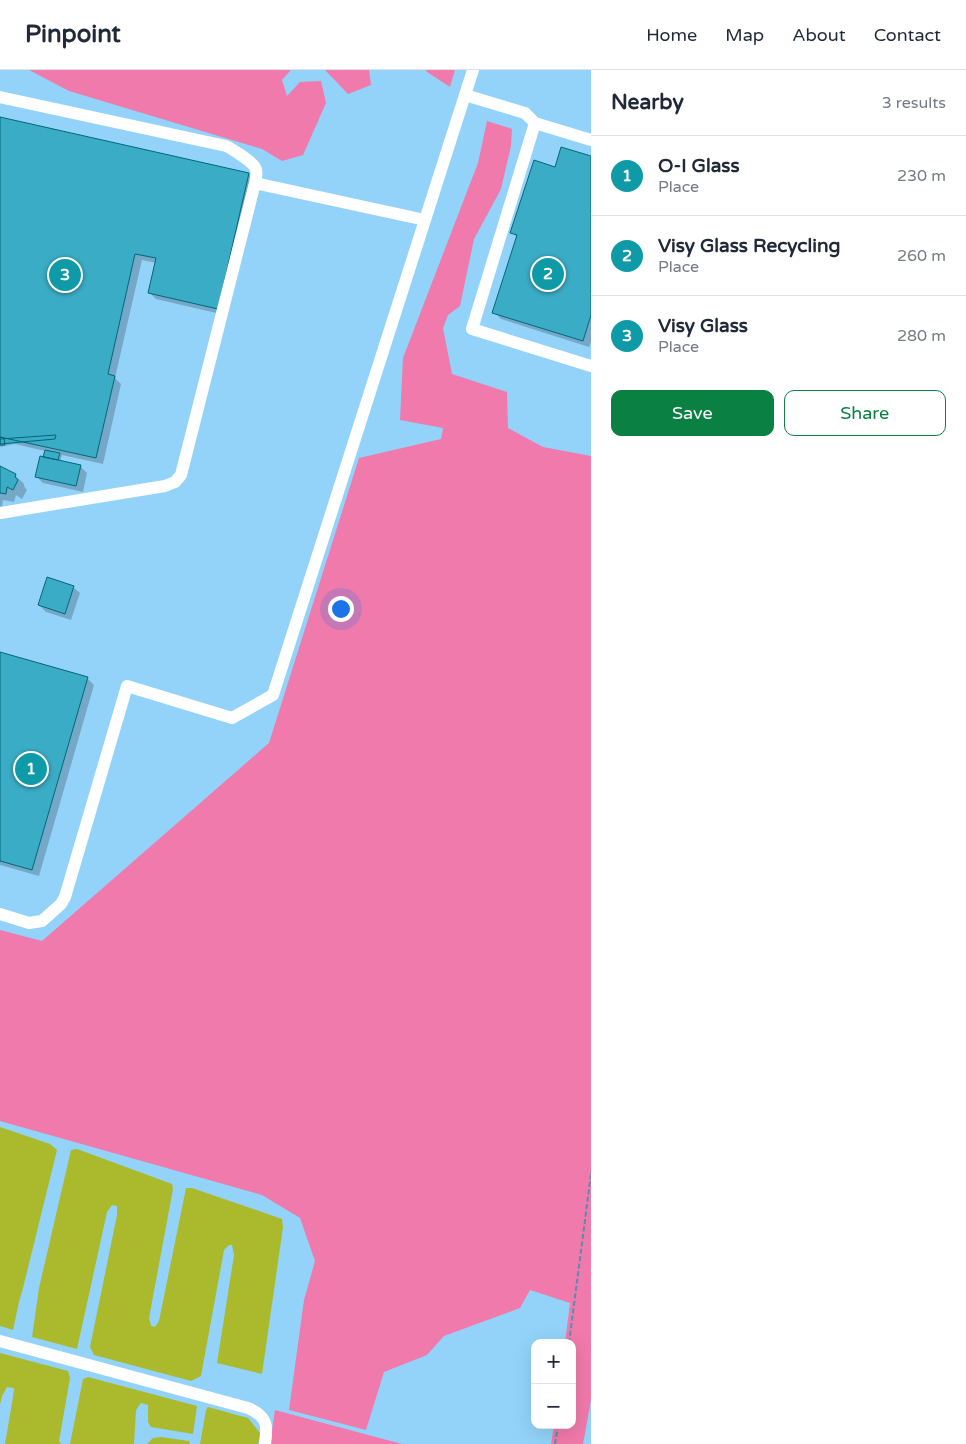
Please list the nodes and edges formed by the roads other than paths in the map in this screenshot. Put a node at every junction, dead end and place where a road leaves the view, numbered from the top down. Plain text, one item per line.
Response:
1 (473, 70) edge
2 (465, 95) junction
3 (0, 97) edge
4 (535, 123) junction
5 (591, 140) edge
6 (255, 183) junction
7 (424, 220) junction
8 (591, 366) edge
9 (0, 513) edge
10 (0, 914) edge
11 (0, 1341) edge
12 (265, 1444) edge

1 - 2 street
2 - 4 street
2 - 7 street
3 - 6 street
4 - 5 street
4 - 8 street
6 - 7 street
6 - 9 street
7 - 10 street
11 - 12 street

